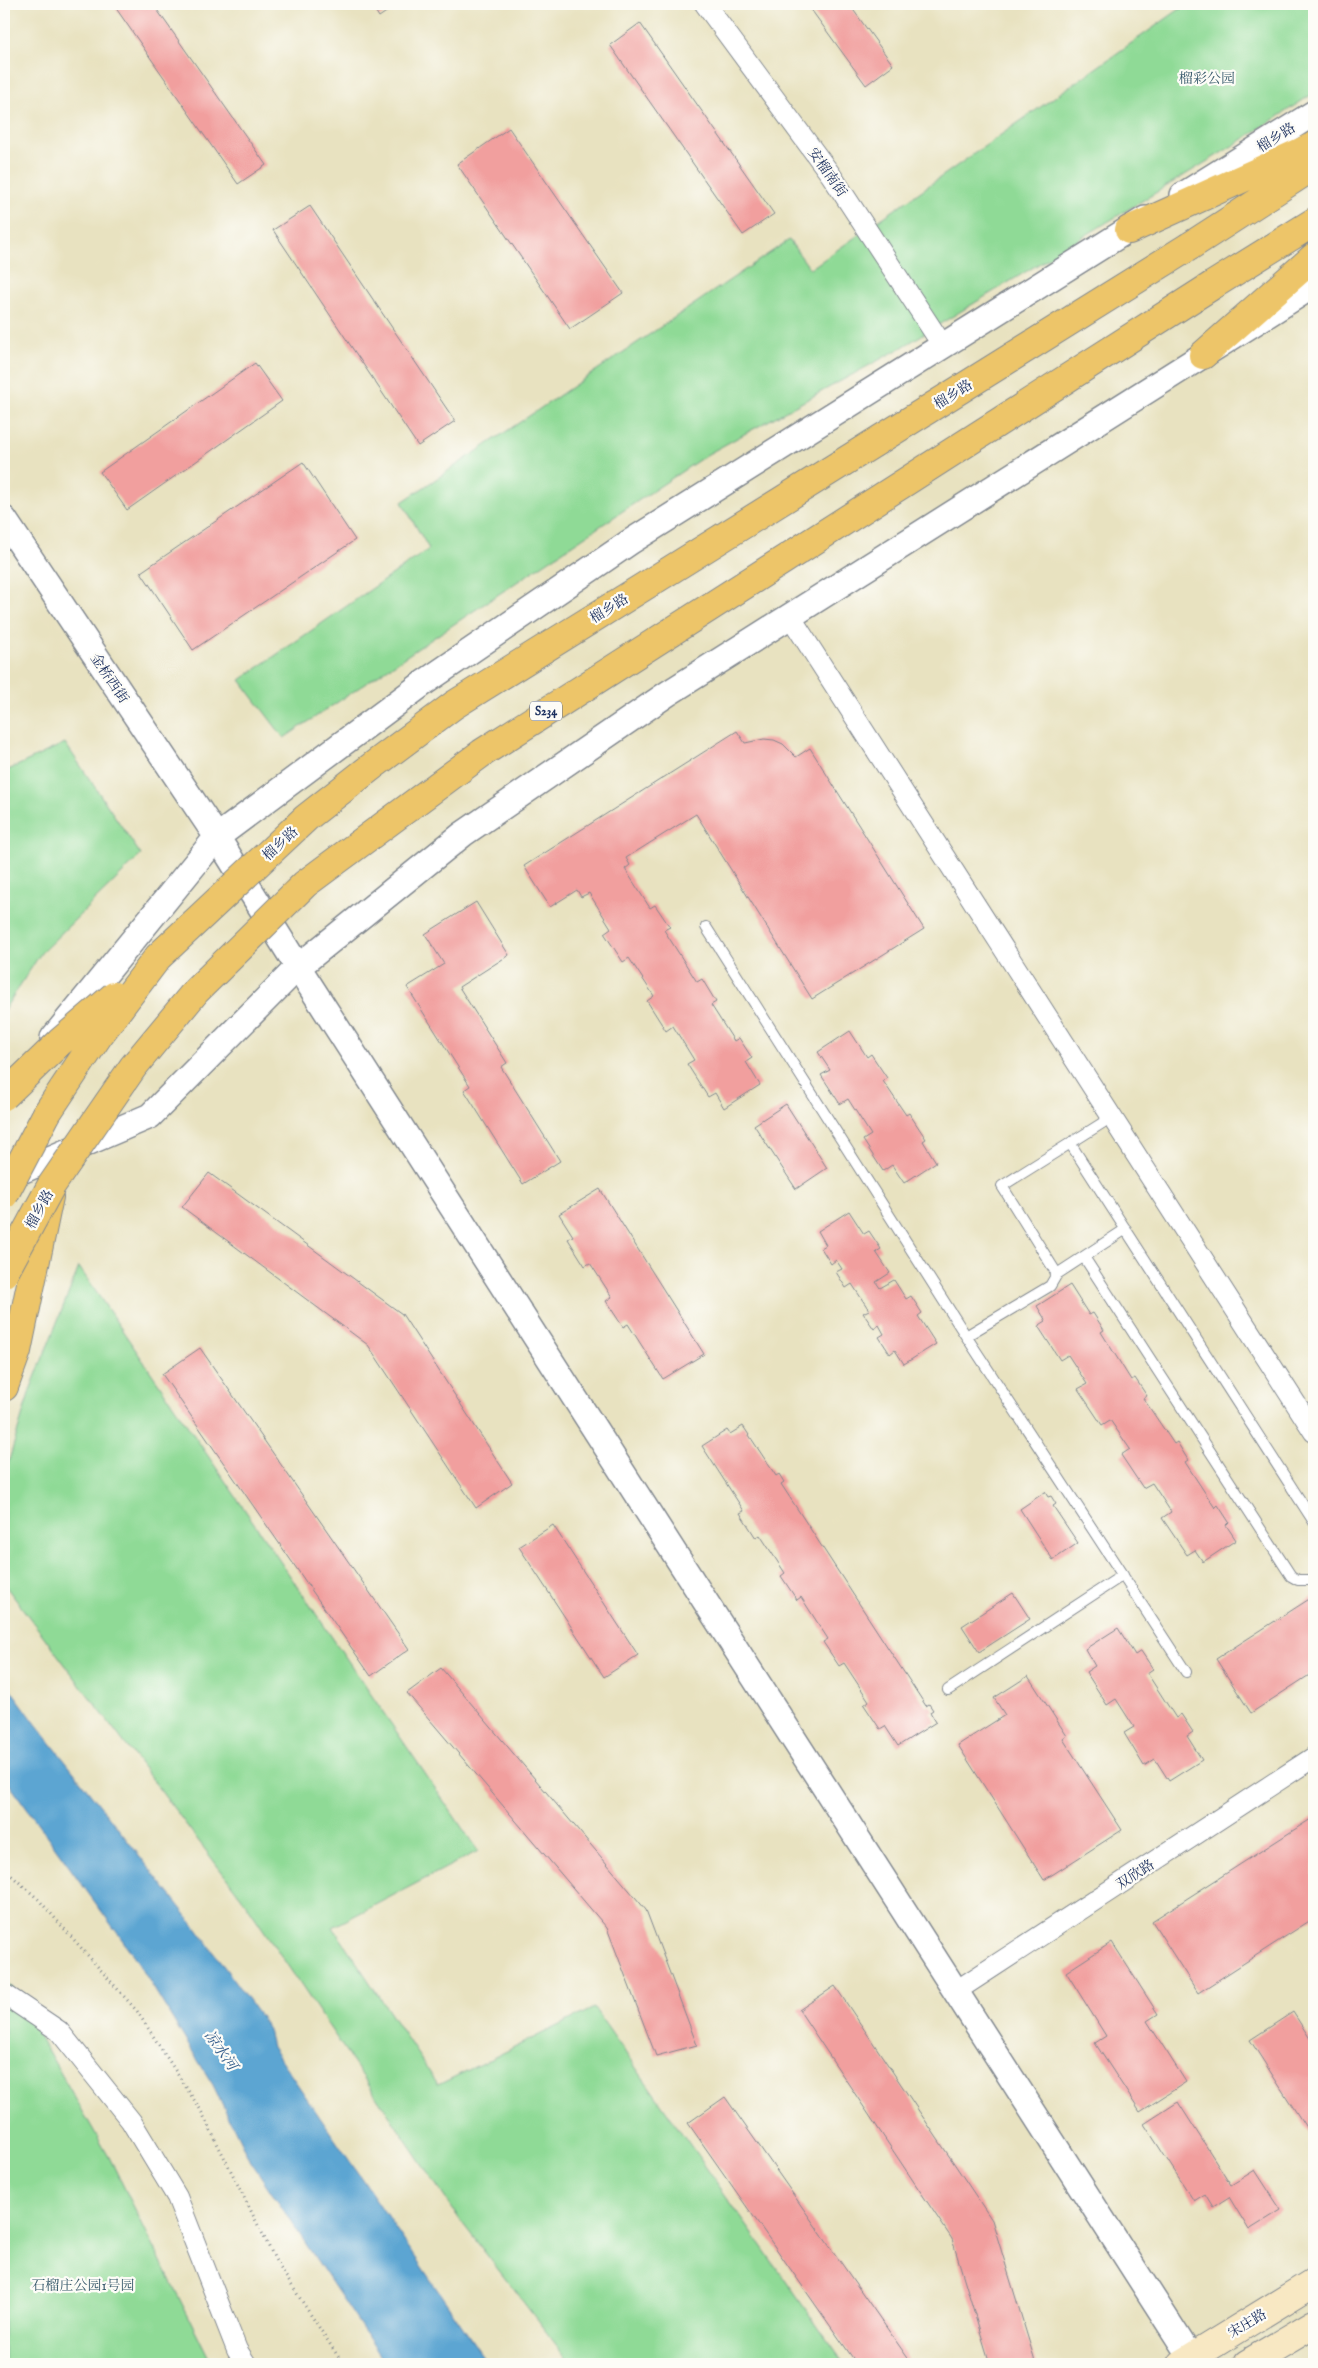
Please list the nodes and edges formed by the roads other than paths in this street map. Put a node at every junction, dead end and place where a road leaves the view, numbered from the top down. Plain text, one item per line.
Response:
1 (705, 4) edge
2 (1314, 112) edge
3 (1314, 146) edge
4 (1314, 166) edge
5 (1314, 222) edge
6 (1129, 230) junction
7 (1314, 257) edge
8 (1314, 285) edge
9 (943, 346) junction
10 (1203, 354) junction
11 (4, 519) edge
12 (790, 616) junction
13 (217, 837) junction
14 (706, 927) dead end
15 (158, 957) junction
16 (298, 967) junction
17 (4, 1096) edge
18 (1112, 1117) junction
19 (1070, 1143) junction
20 (4, 1178) edge
21 (51, 1186) junction
22 (4, 1195) edge
23 (1126, 1229) junction
24 (1084, 1257) junction
25 (4, 1273) edge
26 (1058, 1274) junction
27 (966, 1336) junction
28 (4, 1387) edge
29 (1314, 1432) edge
30 (1314, 1522) edge
31 (1123, 1576) junction
32 (1314, 1580) edge
33 (1186, 1672) dead end
34 (948, 1690) dead end
35 (1314, 1757) edge
36 (956, 1991) junction
37 (4, 1994) edge
38 (1314, 2282) edge
39 (1314, 2324) edge
40 (1189, 2362) edge
41 (246, 2364) edge
42 (1247, 2364) edge

1 - 9 street, 安榴南街
2 - 6 street, 榴乡路
3 - 6 main road
4 - 15 main road, 榴乡路, bridge
5 - 21 main road, 榴乡路 / S234, bridge
6 - 9 street, 榴乡路
7 - 10 main road
8 - 10 street
9 - 13 street, 榴乡路
10 - 12 street
11 - 13 street, 金桥西街
12 - 16 street
12 - 18 street
13 - 16 street, 金桥西街
13 - 17 street, 榴乡路
14 - 27 lane
15 - 17 main road, bridge
15 - 22 main road, 榴乡路, bridge
16 - 20 street
16 - 36 street, 金桥西街
18 - 19 lane
18 - 29 street
19 - 23 lane
19 - 26 lane
21 - 25 main road, 榴乡路 / S234, bridge
21 - 28 main road, bridge
23 - 24 lane
23 - 30 lane
24 - 26 lane
24 - 32 lane
26 - 27 lane
27 - 31 lane
31 - 33 lane
31 - 34 lane
35 - 36 street, 双欣路
36 - 40 street, 金桥西街
37 - 41 street
38 - 40 main road, 宋庄路
39 - 42 main road

